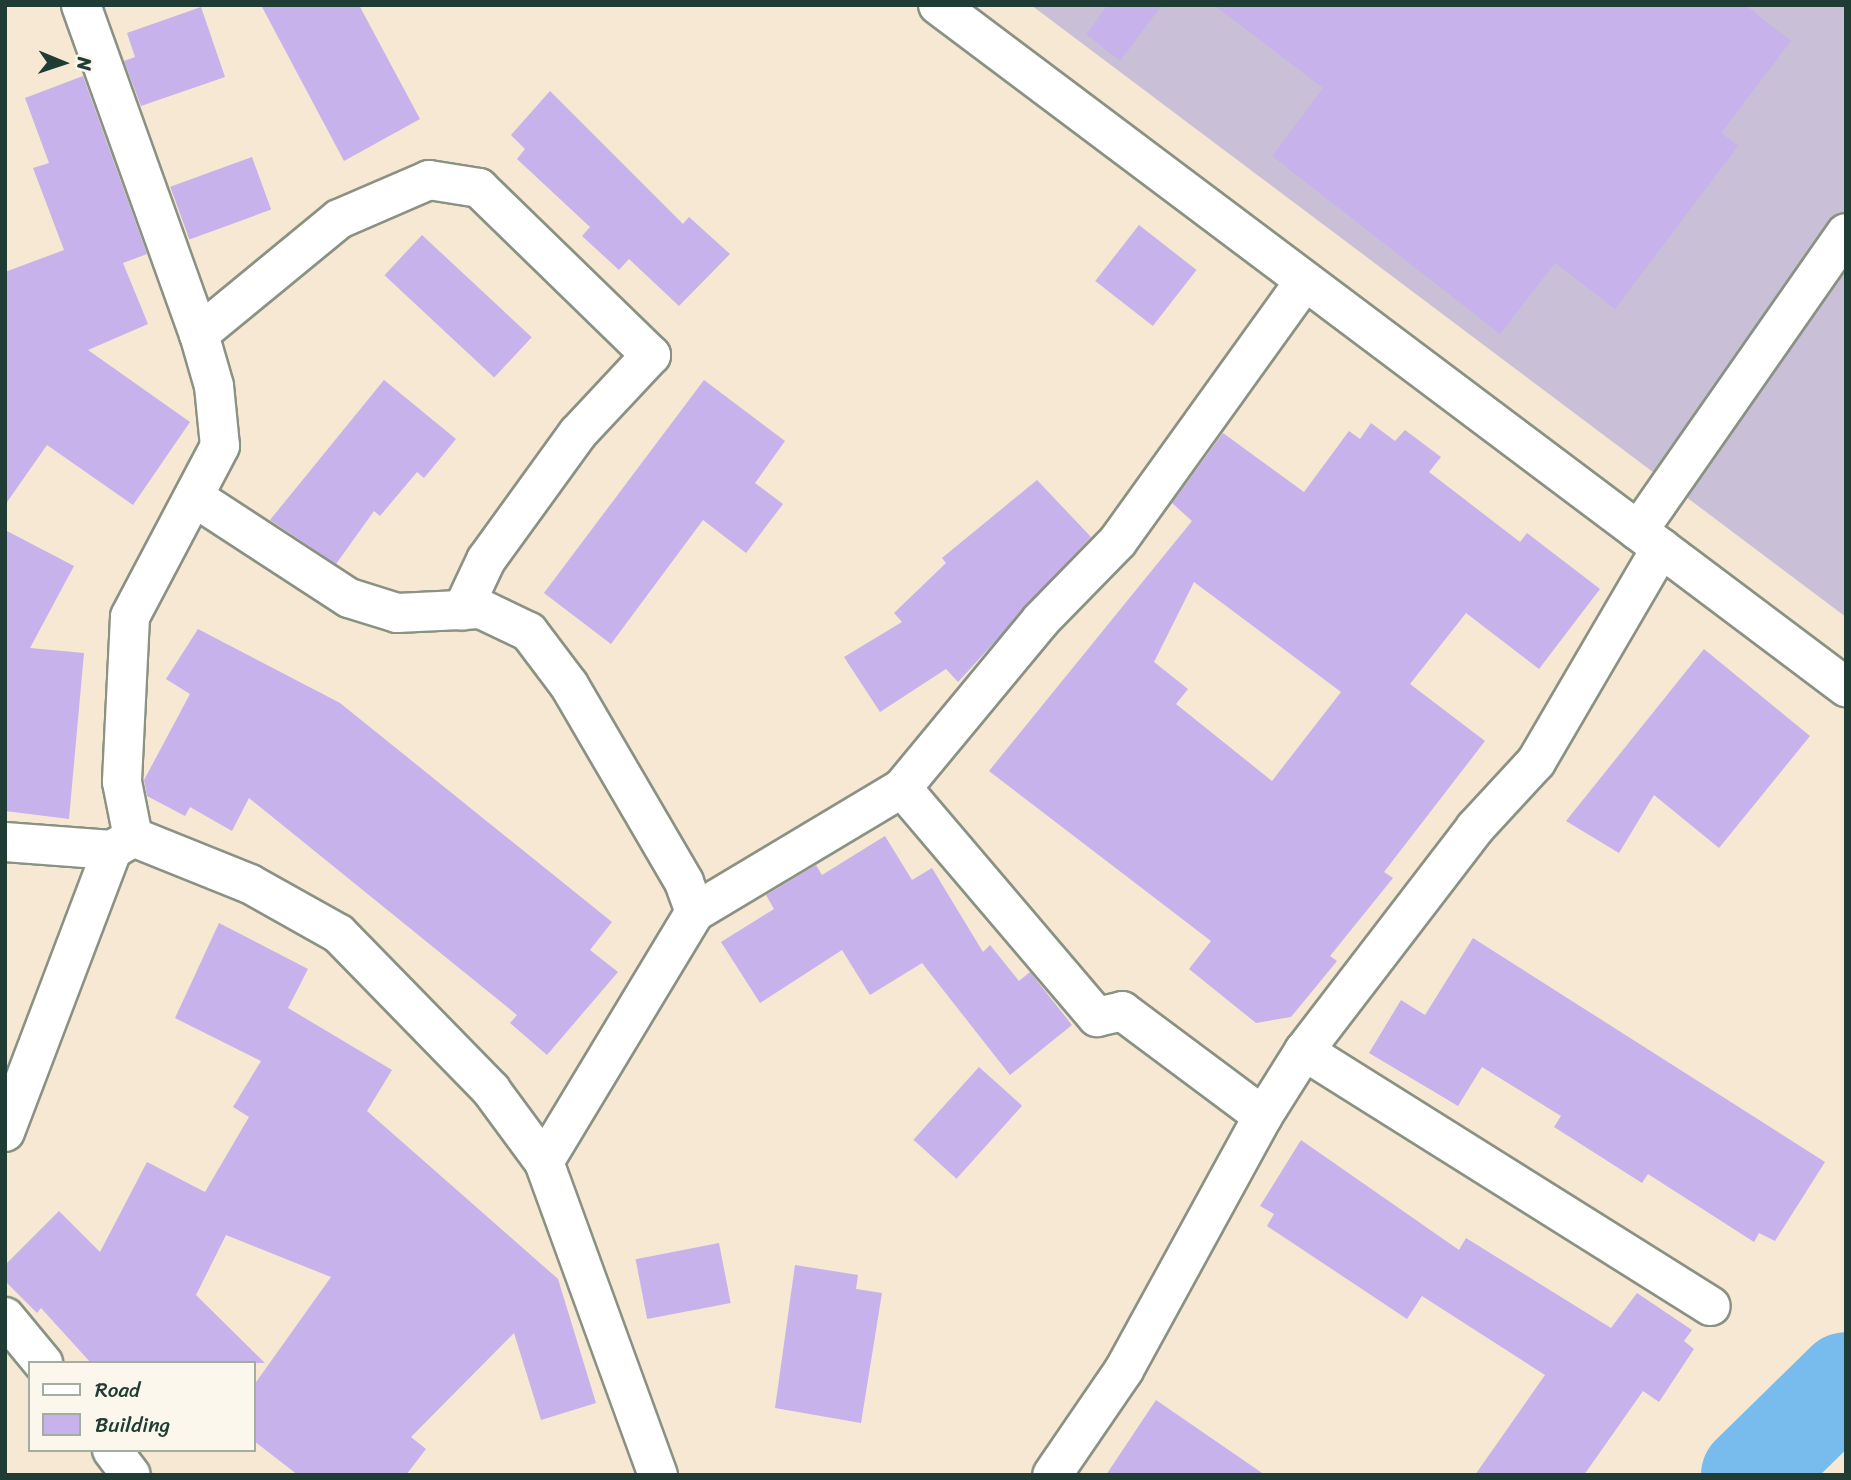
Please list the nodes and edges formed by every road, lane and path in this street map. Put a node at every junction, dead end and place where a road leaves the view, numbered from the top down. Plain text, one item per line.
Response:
1 (81, 5) edge
2 (938, 5) edge
3 (1846, 233) edge
4 (1306, 281) junction
5 (199, 334) junction
6 (197, 499) junction
7 (1649, 539) junction
8 (462, 611) junction
9 (1846, 687) edge
10 (902, 788) junction
11 (5, 842) edge
12 (123, 844) junction
13 (695, 912) junction
14 (1304, 1051) junction
15 (1263, 1116) junction
16 (5, 1132) edge
17 (544, 1162) junction
18 (1710, 1306) dead end
19 (5, 1317) edge
20 (41, 1361) edge
21 (114, 1452) edge
22 (131, 1475) edge
23 (658, 1475) edge
24 (1052, 1475) edge

1 - 5 street
2 - 4 street
3 - 7 street
4 - 7 street
4 - 10 street
5 - 6 street
5 - 8 street
6 - 8 street
6 - 12 street
7 - 9 street
7 - 14 street
8 - 13 street
10 - 13 street
10 - 15 street
11 - 12 street
12 - 16 street
12 - 17 street
13 - 17 street
14 - 15 street
14 - 18 street
15 - 24 street
17 - 23 street
19 - 20 street
21 - 22 street

